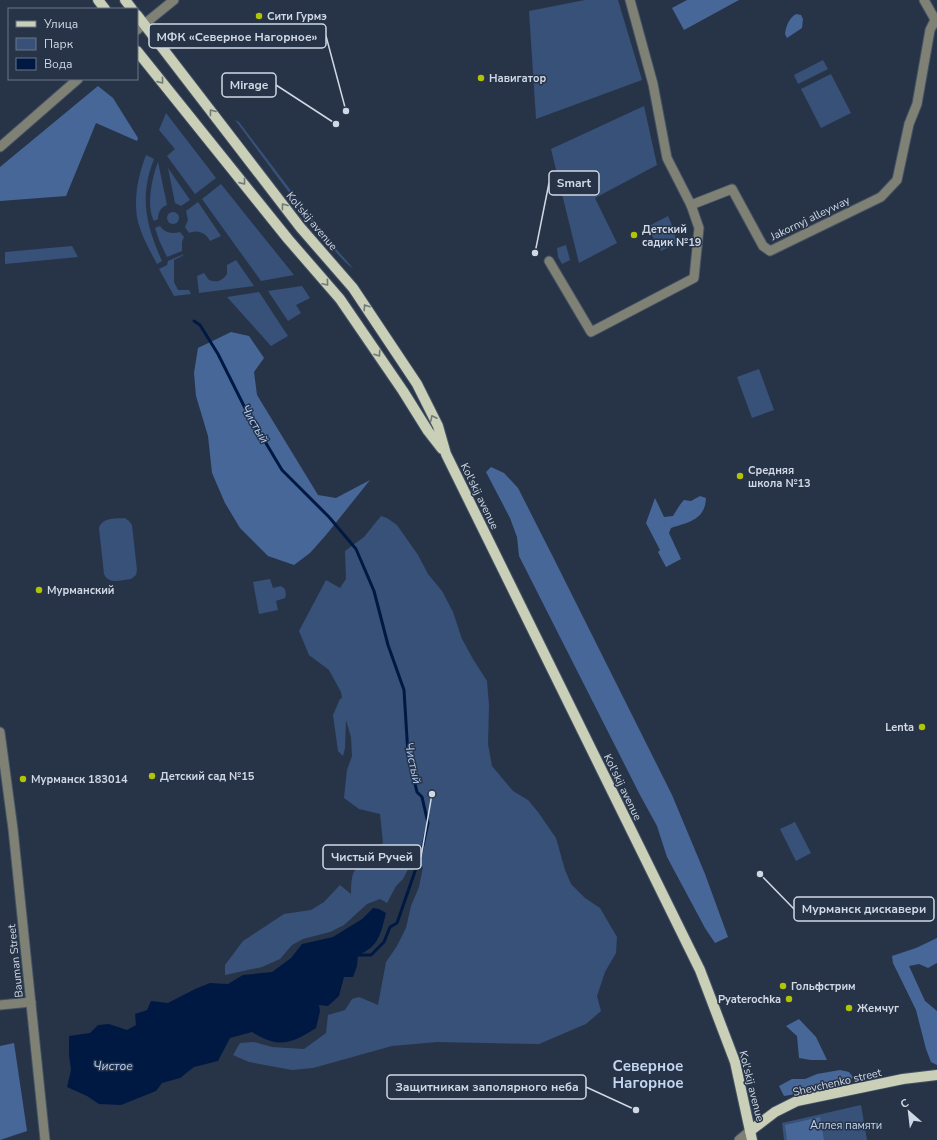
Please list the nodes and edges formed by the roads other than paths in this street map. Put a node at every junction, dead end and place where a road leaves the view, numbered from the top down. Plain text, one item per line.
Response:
1 (125, 0) edge
2 (174, 0) edge
3 (630, 0) edge
4 (924, 0) edge
5 (131, 8) edge
6 (936, 21) edge
7 (141, 27) edge
8 (138, 52) edge
9 (77, 80) edge
10 (0, 147) edge
11 (691, 205) junction
12 (549, 261) dead end
13 (417, 384) junction
14 (403, 391) junction
15 (446, 454) junction
16 (0, 732) edge
17 (31, 1002) junction
18 (0, 1005) edge
19 (937, 1075) edge
20 (751, 1135) edge
21 (45, 1140) edge
22 (738, 1140) edge

1 - 5 main road
2 - 7 street
3 - 11 street
4 - 6 street
6 - 11 street, Jakornyj alleyway
13 -> 7 main road, Kol'skij avenue
8 -> 14 main road, Kol'skij avenue
9 - 10 street
11 - 12 street
13 - 14 main road
15 -> 13 main road, Kol'skij avenue
14 - 15 main road, Kol'skij avenue
15 - 20 main road, Kol'skij avenue
16 - 17 street, Bauman Street
17 - 18 street
17 - 21 street, Bauman Street
19 - 20 main road, Shevchenko street
20 - 22 street

